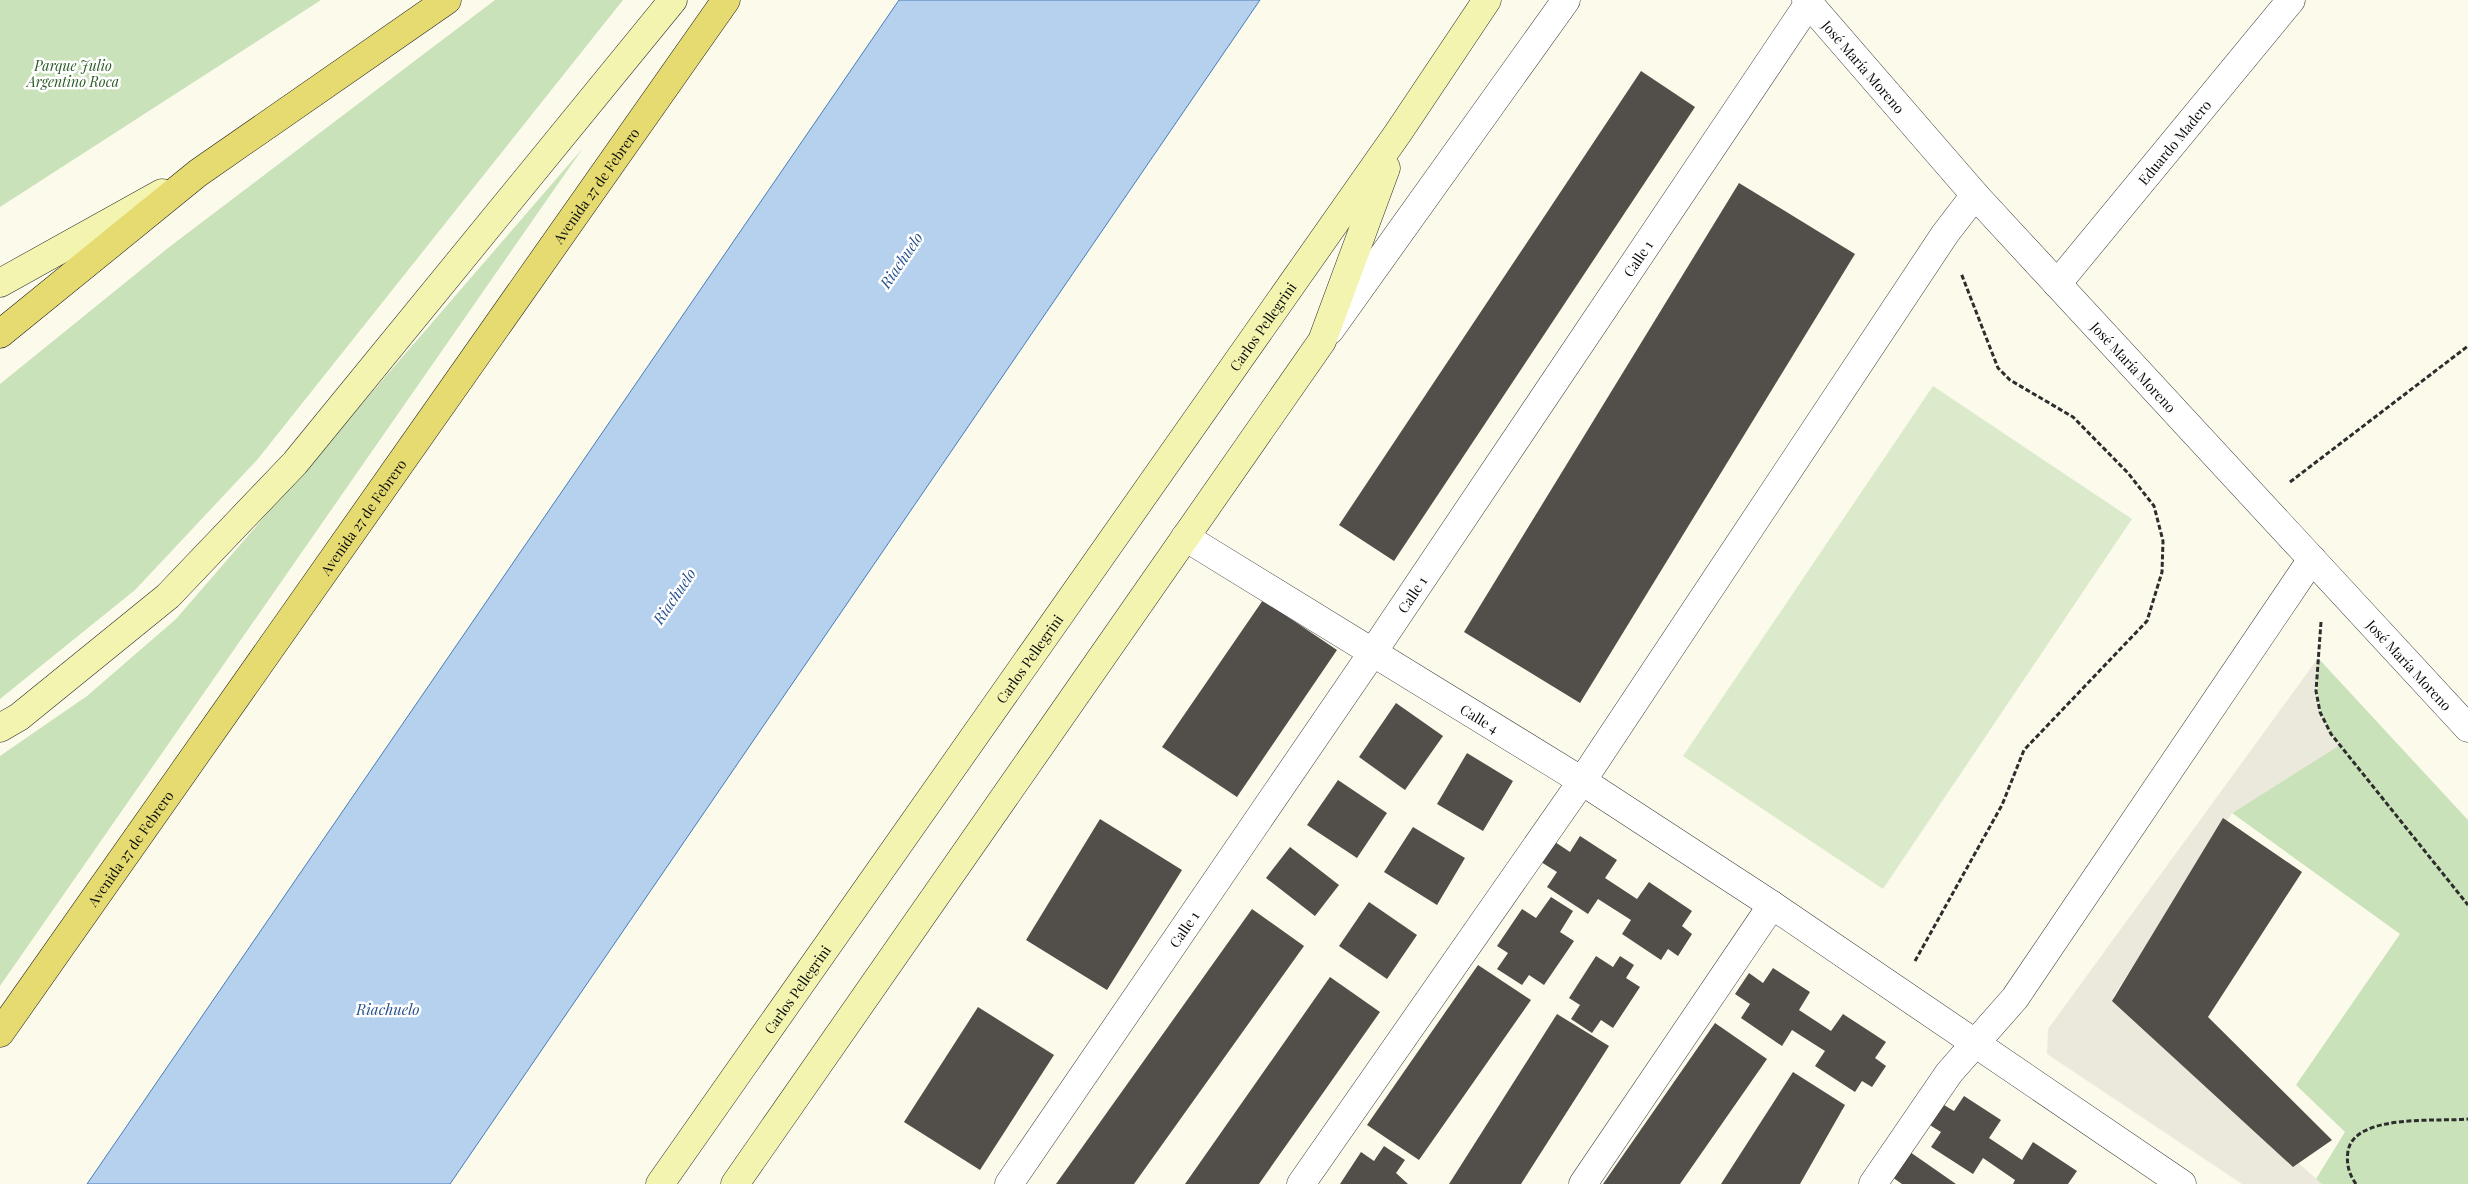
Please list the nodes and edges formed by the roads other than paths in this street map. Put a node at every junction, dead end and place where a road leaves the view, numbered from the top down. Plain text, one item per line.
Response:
1 (447, 0) edge
2 (673, 0) edge
3 (726, 0) edge
4 (1487, 0) edge
5 (1566, 0) edge
6 (2291, 0) edge
7 (1807, 1) edge
8 (1398, 133) junction
9 (198, 173) junction
10 (1975, 195) junction
11 (0, 283) edge
12 (2057, 284) junction
13 (0, 334) edge
14 (1322, 341) junction
15 (1185, 536) junction
16 (2318, 566) junction
17 (1373, 652) junction
18 (0, 728) edge
19 (2468, 728) edge
20 (1582, 781) junction
21 (1772, 905) junction
22 (0, 1033) edge
23 (1976, 1045) junction
24 (2146, 1174) edge
25 (660, 1184) edge
26 (735, 1184) edge
27 (1009, 1184) edge
28 (1301, 1184) edge
29 (1583, 1184) edge
30 (1873, 1184) edge
31 (2182, 1184) edge

1 - 9 main road
2 - 18 main road
3 - 22 main road, Avenida 27 de Febrero
4 - 8 main road, Carlos Pellegrini
5 - 14 street, Carlos Pellegrini
6 - 12 street, Eduardo Madero
7 - 10 street, José María Moreno
7 - 17 street, Calle 1
8 - 14 main road, Carlos Pellegrini
8 - 25 main road, Carlos Pellegrini
9 - 11 main road
9 - 13 main road
10 - 12 street, José María Moreno
10 - 20 street
12 - 16 street, José María Moreno
14 - 15 main road, Carlos Pellegrini
15 - 17 street, Calle 4
15 - 26 main road, Carlos Pellegrini
16 - 19 street, José María Moreno
16 - 23 street
17 - 20 street, Calle 4
17 - 27 street, Calle 1
20 - 21 street, Calle 4
20 - 28 street
21 - 23 street, Calle 4
21 - 29 street
23 - 24 street, Calle 4
23 - 30 street
24 - 31 street, Calle 4

